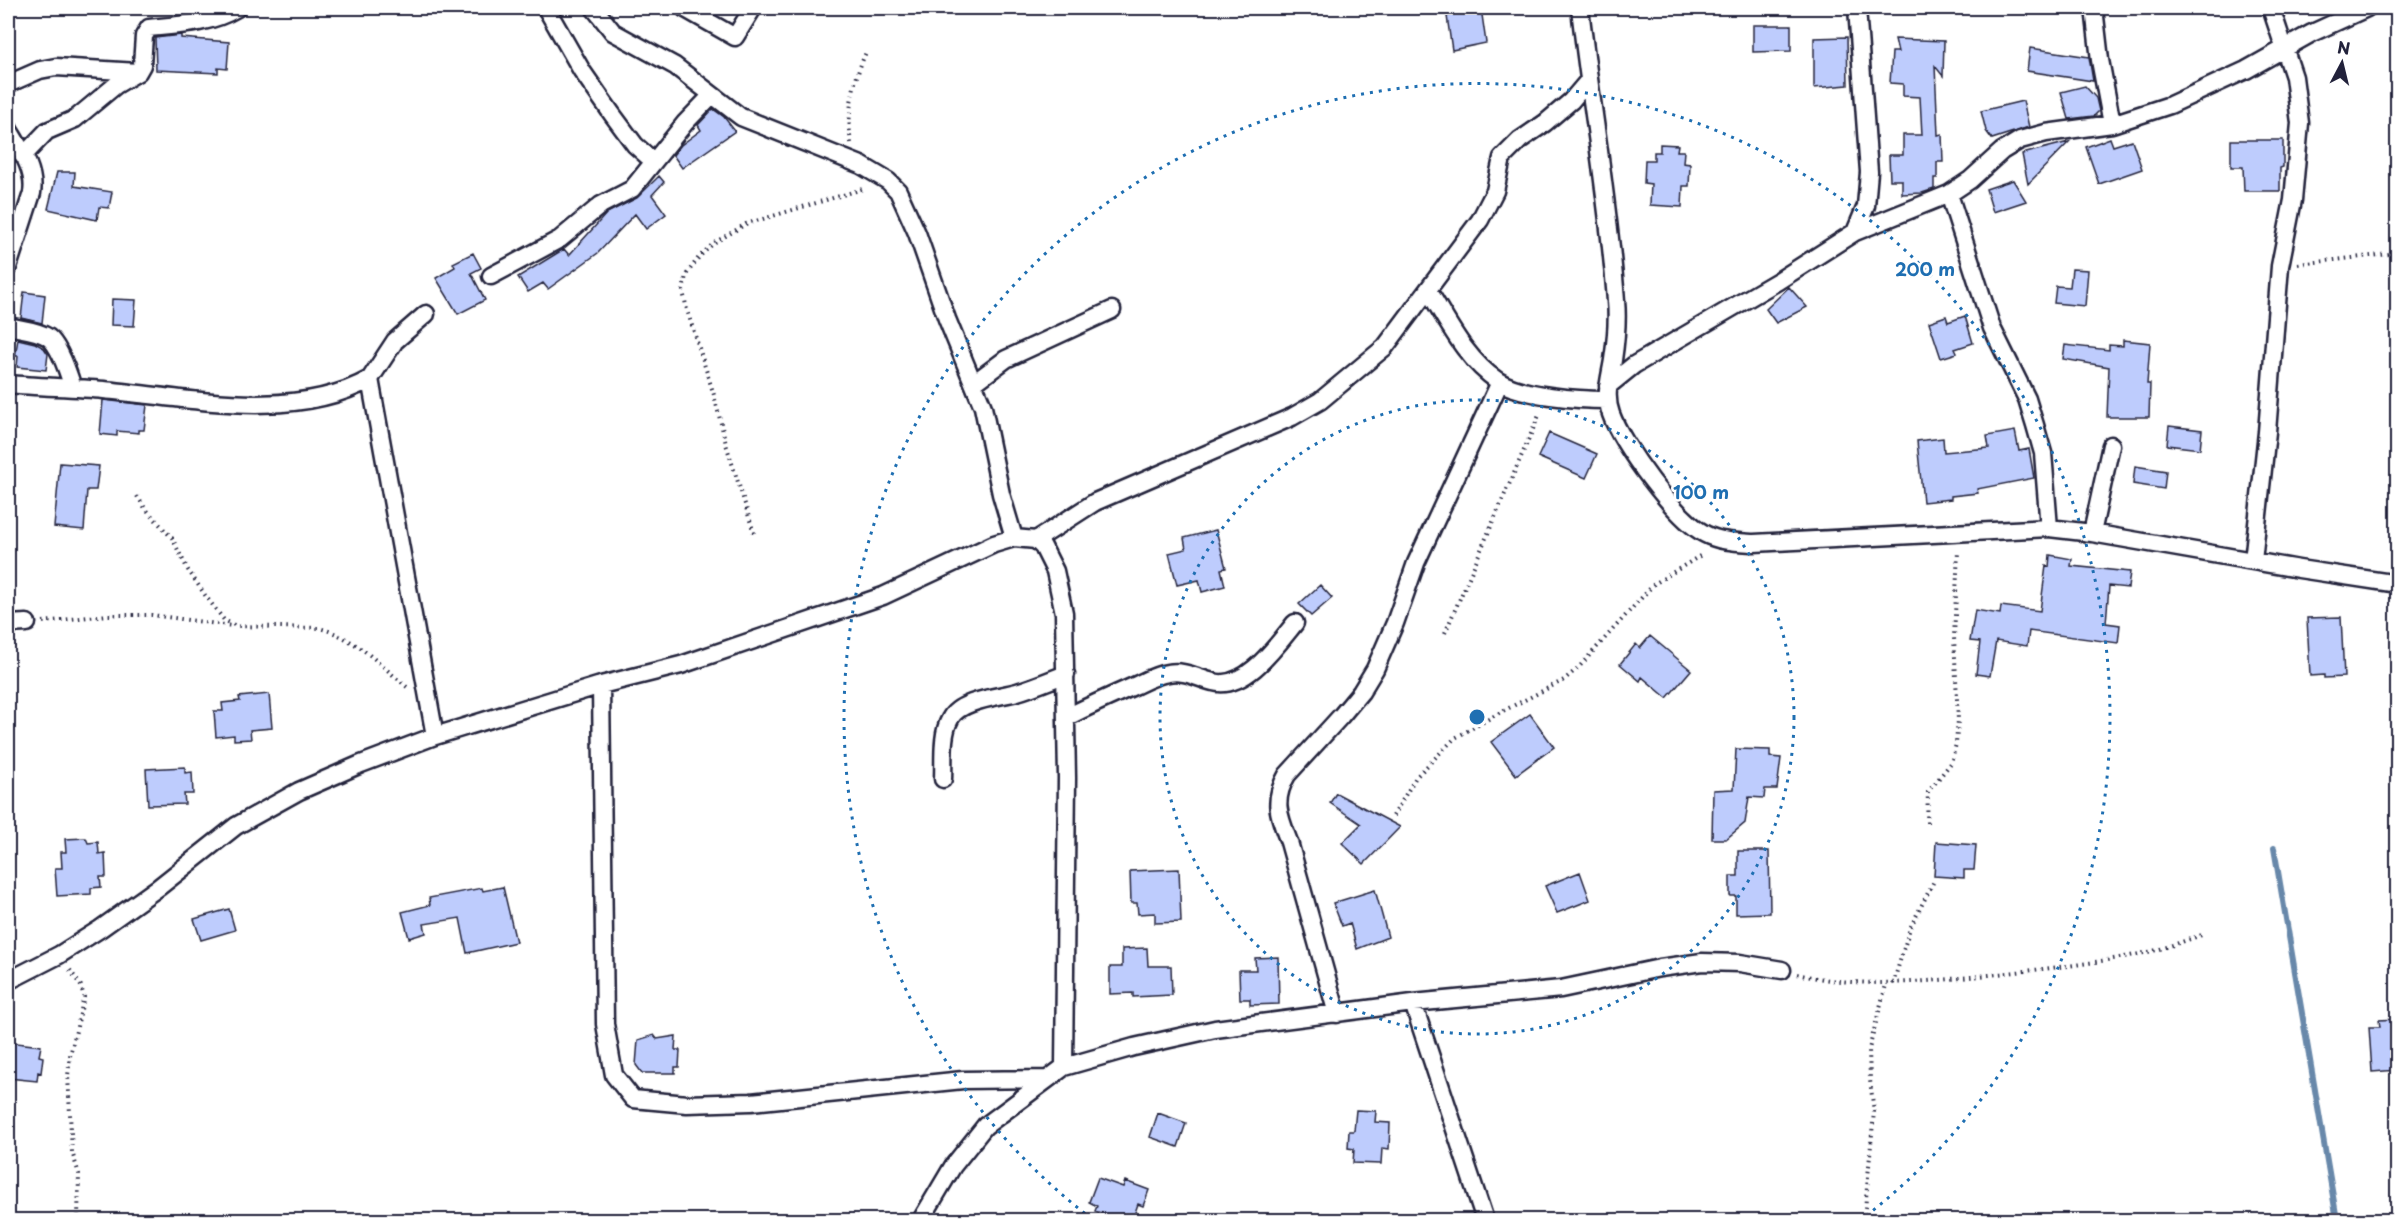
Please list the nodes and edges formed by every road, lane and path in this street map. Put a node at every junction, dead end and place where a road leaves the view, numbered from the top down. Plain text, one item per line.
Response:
1 (237, 8) edge
2 (546, 8) edge
3 (594, 8) edge
4 (684, 8) edge
5 (753, 8) edge
6 (1580, 8) edge
7 (1857, 8) edge
8 (2094, 8) edge
9 (2271, 8) edge
10 (2367, 8) edge
11 (867, 50) dead end
12 (2283, 50) junction
13 (138, 72) junction
14 (1588, 81) junction
15 (8, 84) edge
16 (711, 96) junction
17 (2112, 124) junction
18 (8, 128) edge
19 (23, 156) junction
20 (654, 161) junction
21 (861, 165) junction
22 (888, 181) junction
23 (1949, 194) junction
24 (1855, 232) junction
25 (2397, 254) edge
26 (2280, 266) junction
27 (8, 267) edge
28 (491, 276) dead end
29 (1428, 290) junction
30 (1112, 310) dead end
31 (426, 314) dead end
32 (8, 326) edge
33 (370, 379) junction
34 (974, 382) junction
35 (1500, 382) junction
36 (8, 384) edge
37 (73, 388) junction
38 (1607, 393) junction
39 (1548, 396) junction
40 (2111, 445) dead end
41 (137, 496) dead end
42 (2049, 528) junction
43 (754, 532) dead end
44 (1959, 532) junction
45 (2092, 533) junction
46 (1014, 538) junction
47 (1036, 540) junction
48 (1724, 540) junction
49 (2253, 561) junction
50 (2397, 584) edge
51 (27, 623) joint
52 (1295, 623) dead end
53 (8, 624) edge
54 (236, 626) junction
55 (1445, 633) dead end
56 (1066, 674) junction
57 (601, 685) junction
58 (429, 705) junction
59 (1067, 717) junction
60 (435, 736) junction
61 (943, 779) dead end
62 (1393, 816) dead end
63 (1927, 823) dead end
64 (1934, 881) dead end
65 (2205, 934) dead end
66 (59, 955) junction
67 (1782, 970) joint
68 (8, 981) edge
69 (1893, 984) junction
70 (1886, 985) junction
71 (1413, 1003) junction
72 (1336, 1014) junction
73 (1064, 1067) junction
74 (1047, 1079) junction
75 (78, 1221) edge
76 (921, 1221) edge
77 (1485, 1221) edge
78 (1864, 1221) edge

1 - 13 street
2 - 20 street
3 - 16 street
4 - 5 street
6 - 14 street
7 - 24 street
8 - 17 street
9 - 12 street
10 - 12 street
11 - 21 path
12 - 17 street
12 - 26 street
13 - 15 street
13 - 19 street
14 - 29 street
14 - 38 street
16 - 20 street
16 - 21 street
17 - 23 street
18 - 19 street
19 - 27 street
20 - 28 street
21 - 22 street
22 - 34 street
22 - 43 path
23 - 24 street
23 - 42 street
24 - 38 street
25 - 26 path
26 - 49 street
29 - 35 street
29 - 47 street
30 - 34 street
31 - 33 street
32 - 37 street
33 - 37 street
33 - 58 street
34 - 46 street
35 - 39 street
35 - 72 street
36 - 37 street
38 - 39 street
38 - 48 street
39 - 55 path
40 - 45 street
41 - 54 path
42 - 44 street
42 - 45 street
44 - 48 street
44 - 63 path
45 - 49 street
46 - 47 street
46 - 57 street
47 - 56 street
48 - 62 path
49 - 50 street
51 - 53 street
51 - 54 path
52 - 59 street
54 - 58 path
56 - 59 street
56 - 61 street
57 - 60 street
57 - 74 street
58 - 60 street
59 - 73 street
60 - 66 street
64 - 69 path
65 - 69 path
66 - 68 street
66 - 75 path
67 - 70 path
67 - 71 street
69 - 70 path
70 - 78 path
71 - 72 street
71 - 77 street
72 - 73 street
73 - 74 street
74 - 76 street

